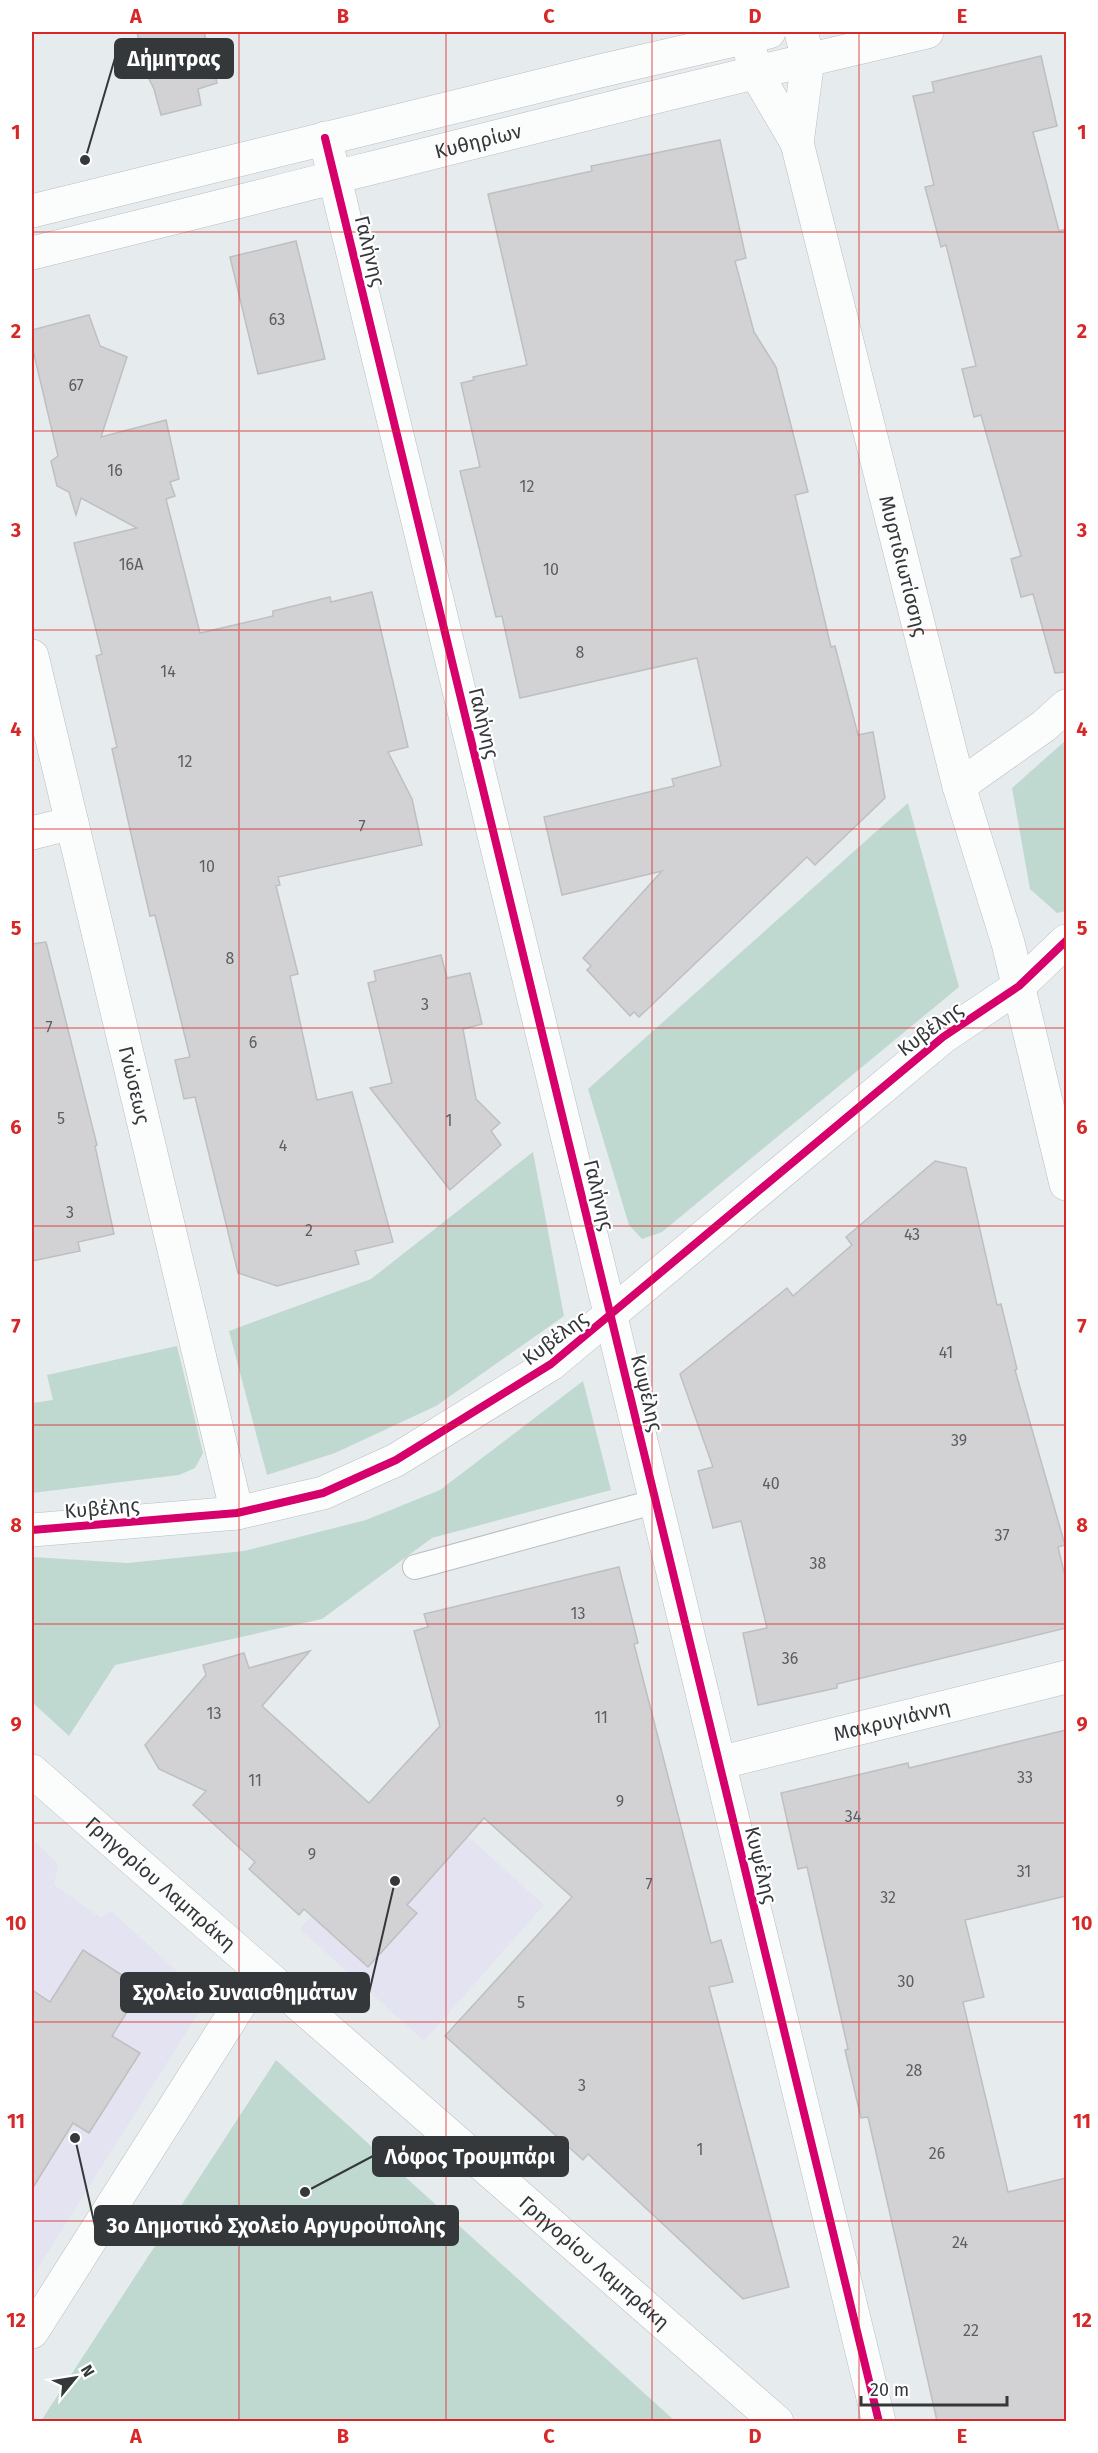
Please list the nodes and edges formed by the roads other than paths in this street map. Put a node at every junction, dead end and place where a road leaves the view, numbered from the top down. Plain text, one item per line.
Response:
1 (927, 32) edge
2 (754, 33) edge
3 (804, 45) edge
4 (756, 73) junction
5 (325, 138) junction
6 (796, 143) junction
7 (335, 179) junction
8 (32, 211) edge
9 (32, 253) edge
10 (32, 656) edge
11 (1066, 706) edge
12 (959, 786) junction
13 (72, 823) junction
14 (32, 833) edge
15 (1066, 941) edge
16 (1019, 986) junction
17 (1066, 1184) edge
18 (611, 1316) junction
19 (657, 1501) junction
20 (237, 1513) junction
21 (32, 1530) edge
22 (415, 1567) dead end
23 (1066, 1677) edge
24 (719, 1763) junction
25 (32, 1772) edge
26 (261, 1971) junction
27 (32, 2332) edge
28 (777, 2421) edge
29 (879, 2421) edge

1 - 3 street, Κυθηρίων
2 - 4 street, Μυρτιδιωτίσσης
2 - 5 street, Κυθηρίων
3 - 4 street, Κυθηρίων
3 - 6 street, Μυρτιδιωτίσσης
4 - 6 street, Μυρτιδιωτίσσης
4 - 7 street, Κυθηρίων
5 - 7 street, Γαλήνης
5 - 8 street, Κυθηρίων
6 - 12 street, Μυρτιδιωτίσσης
7 - 9 street, Κυθηρίων
7 - 18 street, Γαλήνης
10 - 13 street, Γνώσεως
11 - 12 street
12 - 16 street, Μυρτιδιωτίσσης
13 - 14 street
13 - 20 street, Γνώσεως
15 - 16 street, Κυβέλης
16 - 17 street, Μυρτιδιωτίσσης
16 - 18 street, Κυβέλης
18 - 19 street, Κυψέλης
18 - 20 street, Κυβέλης
19 - 22 lane
19 - 24 street, Κυψέλης
20 - 21 street, Κυβέλης
23 - 24 street, Μακρυγιάννη
24 - 29 street, Κυψέλης
25 - 26 street, Γρηγορίου Λαμπράκη
26 - 27 street
26 - 28 street, Γρηγορίου Λαμπράκη

